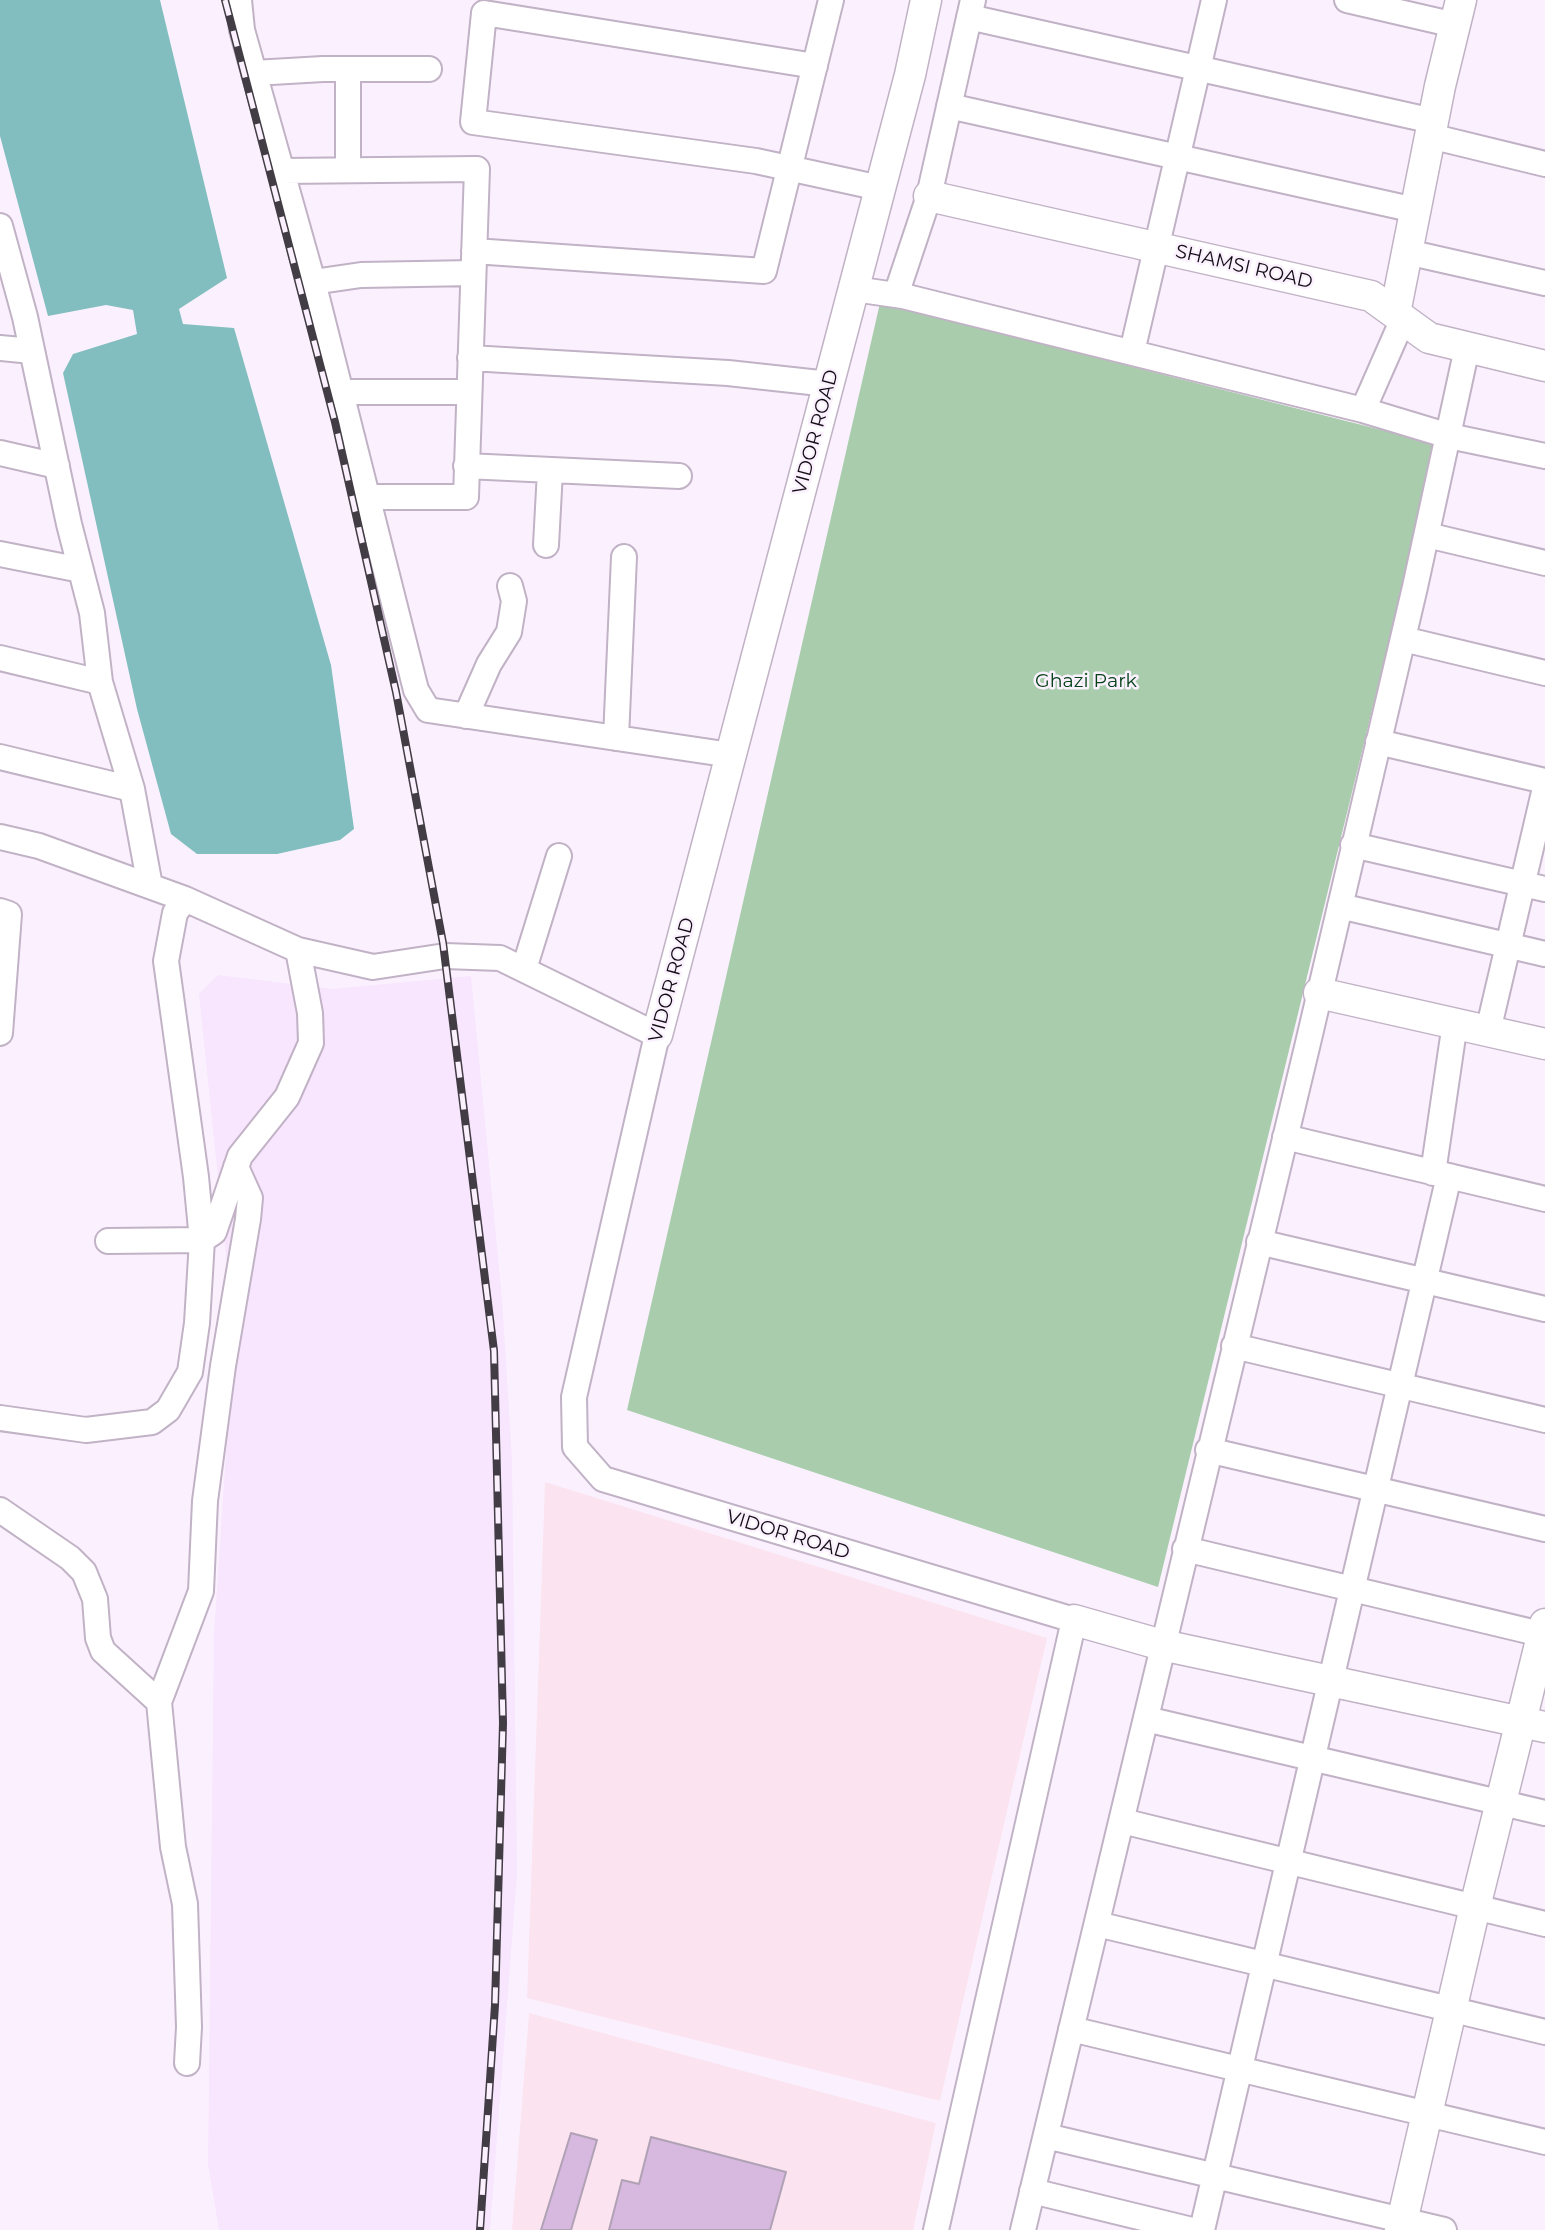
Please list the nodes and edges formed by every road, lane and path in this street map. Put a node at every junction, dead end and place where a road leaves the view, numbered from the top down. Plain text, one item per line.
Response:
1 (239, 0) edge
2 (831, 0) edge
3 (926, 0) edge
4 (1214, 0) edge
5 (1347, 0) edge
6 (971, 8) edge
7 (1458, 13) edge
8 (815, 66) junction
9 (1198, 68) junction
10 (348, 69) junction
11 (429, 69) dead end
12 (254, 73) junction
13 (949, 106) junction
14 (1431, 129) junction
15 (1177, 157) junction
16 (1545, 164) edge
17 (791, 169) junction
18 (282, 170) junction
19 (348, 170) junction
20 (880, 188) junction
21 (929, 196) junction
22 (1415, 209) junction
23 (0, 226) edge
24 (1156, 247) junction
25 (1407, 252) junction
26 (4, 253) edge
27 (474, 262) junction
28 (313, 282) junction
29 (1545, 283) edge
30 (854, 289) junction
31 (896, 295) junction
32 (1399, 316) junction
33 (0, 348) edge
34 (1467, 348) junction
35 (32, 351) junction
36 (1132, 352) junction
37 (470, 358) junction
38 (1545, 366) edge
39 (829, 384) junction
40 (341, 392) junction
41 (469, 393) junction
42 (1363, 410) junction
43 (1449, 436) junction
44 (0, 453) edge
45 (1545, 456) edge
46 (57, 466) junction
47 (466, 466) junction
48 (550, 471) junction
49 (679, 476) dead end
50 (368, 497) junction
51 (1427, 535) junction
52 (546, 544) dead end
53 (0, 554) edge
54 (624, 557) dead end
55 (1545, 563) edge
56 (81, 570) junction
57 (510, 586) dead end
58 (1403, 639) junction
59 (0, 658) edge
60 (1545, 673) edge
61 (100, 682) junction
62 (466, 716) junction
63 (616, 738) junction
64 (1378, 742) junction
65 (731, 755) junction
66 (0, 757) edge
67 (1545, 781) edge
68 (132, 789) junction
69 (1545, 789) edge
70 (0, 836) edge
71 (1353, 845) junction
72 (559, 856) dead end
73 (150, 886) junction
74 (1534, 886) edge
75 (185, 899) junction
76 (1339, 906) junction
77 (0, 911) edge
78 (1508, 945) junction
79 (298, 950) junction
80 (1545, 954) edge
81 (524, 969) junction
82 (1320, 993) junction
83 (1455, 1023) junction
84 (1488, 1031) junction
85 (0, 1033) edge
86 (657, 1035) junction
87 (1545, 1044) edge
88 (1285, 1137) junction
89 (236, 1167) junction
90 (1441, 1175) junction
91 (1545, 1199) edge
92 (202, 1240) junction
93 (108, 1241) dead end
94 (1259, 1242) junction
95 (1424, 1281) junction
96 (1545, 1309) edge
97 (1234, 1346) junction
98 (1400, 1385) junction
99 (0, 1418) edge
100 (1545, 1420) edge
101 (1208, 1450) junction
102 (1376, 1489) junction
103 (0, 1510) edge
104 (1545, 1529) edge
105 (1185, 1549) junction
106 (1352, 1589) junction
107 (1074, 1620) junction
108 (1544, 1631) edge
109 (1161, 1645) junction
110 (1331, 1681) junction
111 (159, 1702) junction
112 (1146, 1719) junction
113 (1533, 1724) edge
114 (1313, 1758) junction
115 (1500, 1802) junction
116 (1545, 1813) edge
117 (1122, 1821) junction
118 (1289, 1861) junction
119 (1475, 1907) junction
120 (1097, 1924) junction
121 (1545, 1924) edge
122 (1264, 1965) junction
123 (1452, 2008) junction
124 (1072, 2029) junction
125 (1545, 2032) edge
126 (187, 2063) dead end
127 (1240, 2070) junction
128 (1430, 2114) junction
129 (1045, 2136) junction
130 (1545, 2142) edge
131 (1215, 2176) junction
132 (1032, 2191) junction
133 (1401, 2225) edge
134 (936, 2230) edge
135 (1023, 2230) edge
136 (1192, 2230) edge
137 (1202, 2230) edge
138 (1444, 2230) edge

1 - 12 street
2 - 8 street
3 - 20 street, VIDOR ROAD
4 - 9 street
5 - 7 street
6 - 9 street
6 - 13 street
7 - 14 street
8 - 17 street
8 - 17 street
9 - 14 street
9 - 15 street
10 - 11 street
10 - 12 street
10 - 19 street
12 - 18 street
13 - 15 street
13 - 21 street
14 - 16 street
14 - 22 street
15 - 22 street
15 - 24 street
17 - 20 street
17 - 27 street
18 - 19 street
18 - 28 street
19 - 27 street
20 - 30 street, VIDOR ROAD
21 - 24 street, SHAMSI ROAD
21 - 31 street
22 - 25 street
23 - 26 street
24 - 32 street, SHAMSI ROAD
24 - 36 street
25 - 29 street
25 - 32 street
26 - 35 street
27 - 28 street
27 - 37 street
28 - 40 street
30 - 31 street
30 - 39 street, VIDOR ROAD
31 - 36 street
32 - 34 street, SHAMSI ROAD
32 - 42 street
33 - 35 street
34 - 38 street, SHAMSI ROAD
34 - 43 street
35 - 46 street
36 - 42 street
37 - 39 street
37 - 41 street
39 - 65 street, VIDOR ROAD
40 - 41 street
40 - 50 street
41 - 47 street
42 - 43 street
43 - 45 street
43 - 51 street
44 - 46 street
46 - 56 street
47 - 48 street
47 - 50 street
48 - 49 street
48 - 52 street
50 - 62 street
51 - 55 street
51 - 58 street
53 - 56 street
54 - 63 street
56 - 61 street
57 - 62 street
58 - 60 street
58 - 64 street
59 - 61 street
61 - 68 street
62 - 63 street
63 - 65 street
64 - 67 street
64 - 71 street
65 - 86 street, VIDOR ROAD
66 - 68 street
68 - 73 street
69 - 74 street
70 - 73 street
71 - 74 street
71 - 76 street
72 - 81 street
73 - 75 street
74 - 78 street
75 - 79 street
75 - 92 street
76 - 78 street
76 - 82 street
77 - 85 street
78 - 80 street
78 - 84 street
79 - 81 street
79 - 89 street
81 - 86 street
82 - 83 street
82 - 88 street
83 - 84 street
83 - 90 street
84 - 87 street
86 - 107 street, VIDOR ROAD
88 - 90 street
88 - 94 street
89 - 92 street
89 - 111 street
90 - 91 street
90 - 95 street
92 - 93 street
92 - 99 street
94 - 95 street
94 - 97 street
95 - 96 street
95 - 98 street
97 - 98 street
97 - 101 street
98 - 100 street
98 - 102 street
101 - 102 street
101 - 105 street
102 - 104 street
102 - 106 street
103 - 111 street
105 - 106 street
105 - 109 street
106 - 108 street
106 - 110 street
107 - 109 street
107 - 134 street
108 - 113 street
109 - 110 street
109 - 112 street
110 - 113 street
110 - 114 street
111 - 126 street
112 - 114 street
112 - 117 street
113 - 115 street
114 - 115 street
114 - 118 street
115 - 116 street
115 - 119 street
117 - 118 street
117 - 120 street
118 - 119 street
118 - 122 street
119 - 121 street
119 - 123 street
120 - 122 street
120 - 124 street
122 - 123 street
122 - 127 street
123 - 125 street
123 - 128 street
124 - 127 street
124 - 129 street
127 - 128 street
127 - 131 street
128 - 130 street
128 - 133 street
129 - 131 street
129 - 132 street
131 - 133 street
131 - 137 street
132 - 135 street
132 - 136 street
133 - 138 street

